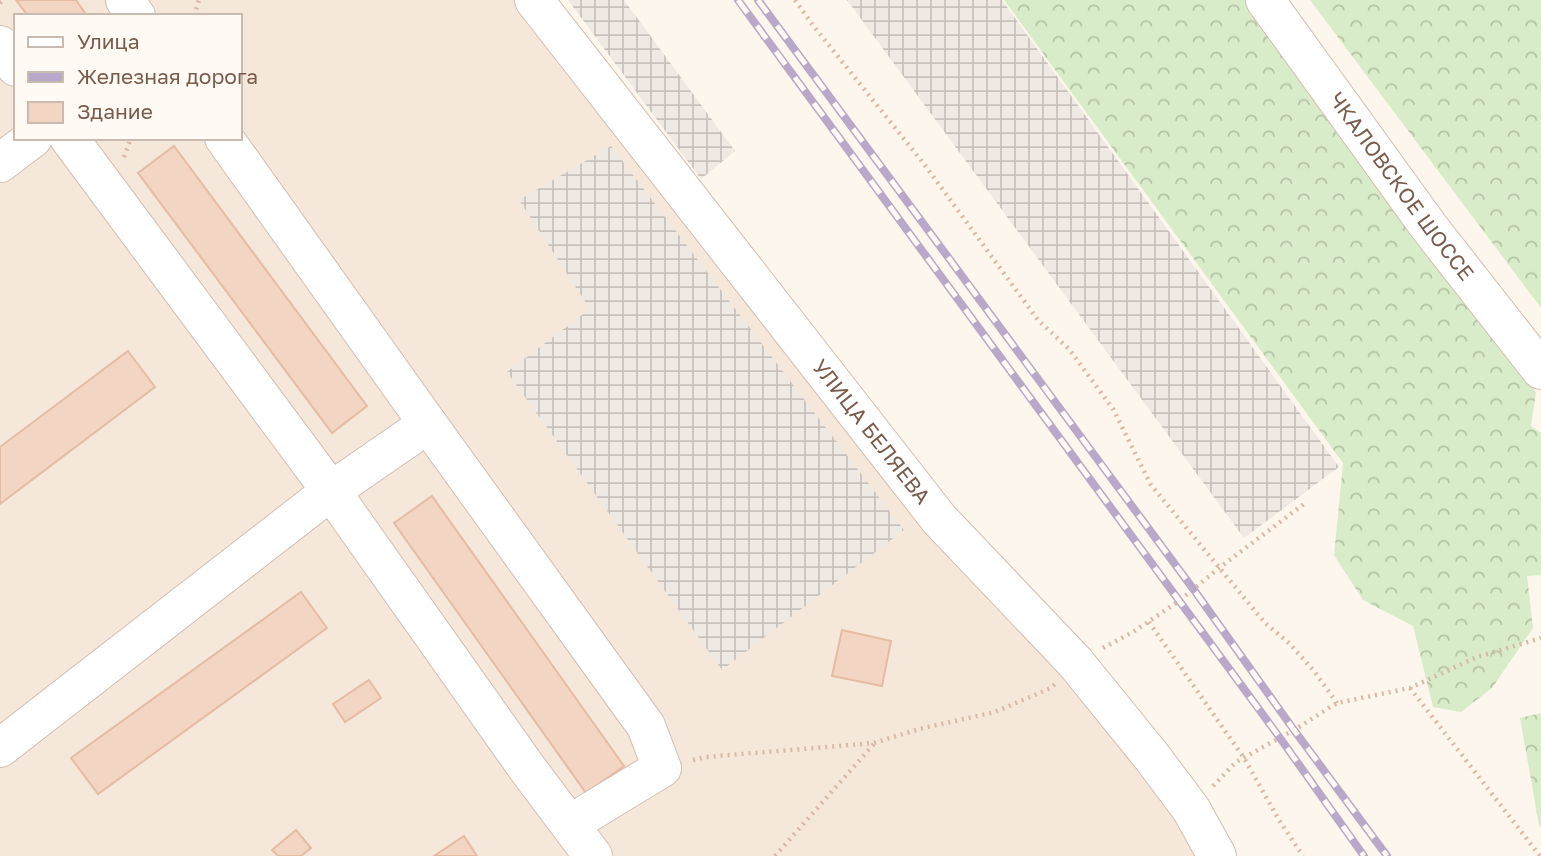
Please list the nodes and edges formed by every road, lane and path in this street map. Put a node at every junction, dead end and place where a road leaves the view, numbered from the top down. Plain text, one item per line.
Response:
1 (534, 0) edge
2 (795, 0) edge
3 (1265, 0) edge
4 (0, 46) edge
5 (14, 64) edge
6 (30, 140) edge
7 (70, 140) edge
8 (225, 140) edge
9 (0, 163) edge
10 (1541, 370) edge
11 (428, 424) junction
12 (331, 491) junction
13 (1304, 504) dead end
14 (1219, 568) junction
15 (1149, 622) junction
16 (1541, 638) edge
17 (1074, 662) junction
18 (1410, 688) junction
19 (1337, 703) junction
20 (874, 743) junction
21 (0, 748) edge
22 (1244, 758) junction
23 (662, 768) junction
24 (1191, 809) junction
25 (570, 824) junction
26 (593, 856) edge
27 (775, 856) edge
28 (1217, 856) edge
29 (1303, 856) edge
30 (1540, 856) edge

1 - 17 street, УЛИЦА БЕЛЯЕВА
2 - 14 path
3 - 10 street, ЧКАЛОВСКОЕ ШОССЕ
4 - 5 street
6 - 9 street
7 - 12 street
8 - 11 street
11 - 12 street
11 - 23 street
12 - 21 street
12 - 25 street
13 - 14 path
14 - 15 path
14 - 19 path
15 - 17 path
15 - 22 path
16 - 18 path
17 - 20 path
17 - 24 street, УЛИЦА БЕЛЯЕВА
18 - 19 path
18 - 30 path
19 - 22 path
20 - 23 path
20 - 27 path
22 - 24 path
22 - 29 path
23 - 25 street
24 - 28 street, УЛИЦА БЕЛЯЕВА
25 - 26 street

